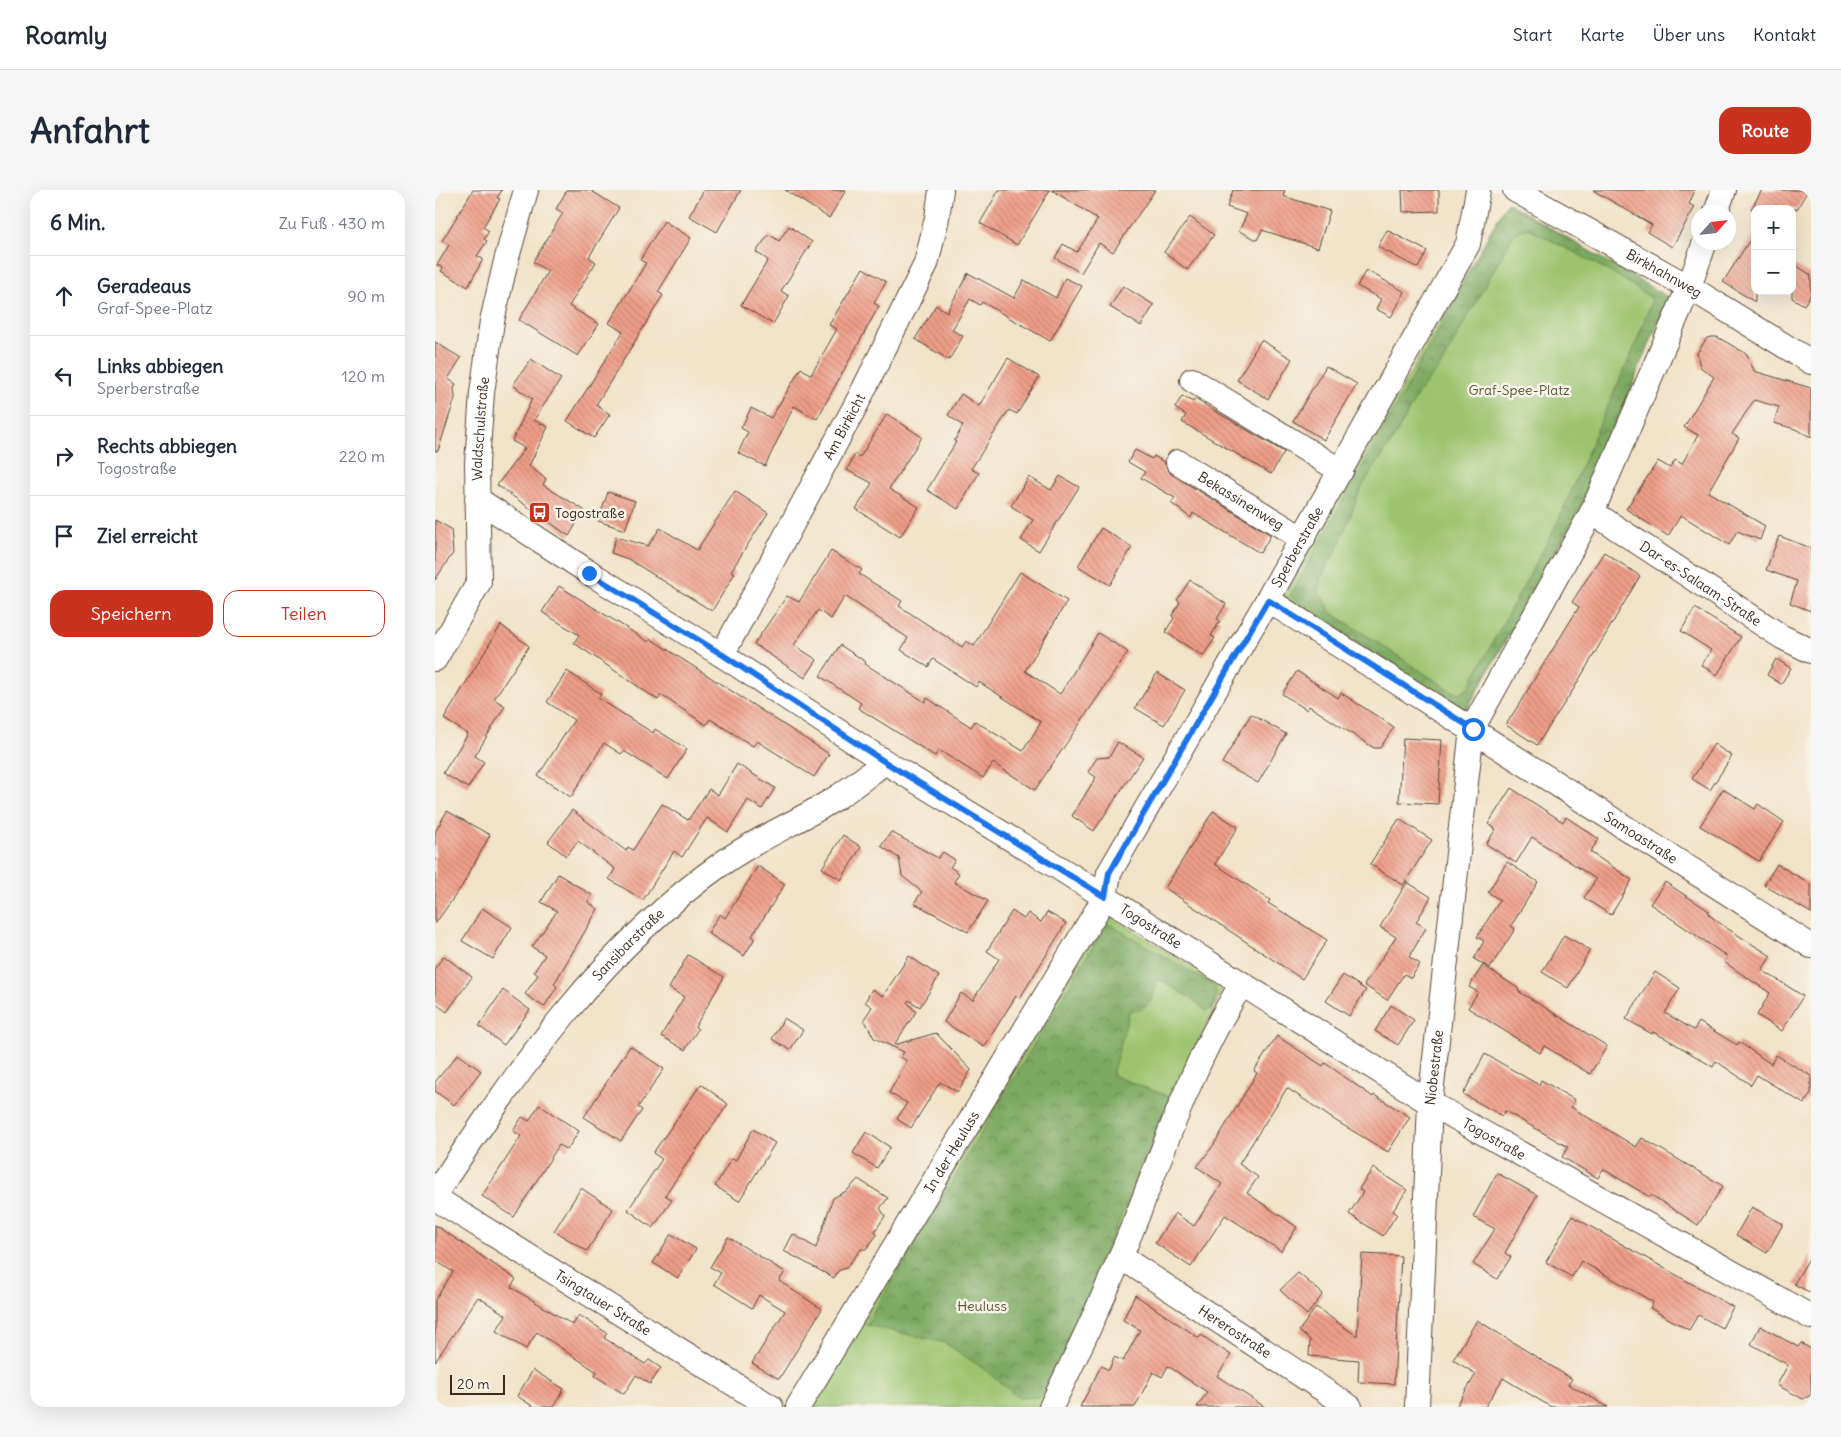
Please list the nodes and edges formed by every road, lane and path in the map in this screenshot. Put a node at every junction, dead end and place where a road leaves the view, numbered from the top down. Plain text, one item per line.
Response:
1 (526, 190) edge
2 (941, 190) edge
3 (1478, 190) edge
4 (1515, 190) edge
5 (1724, 190) edge
6 (1718, 205) edge
7 (1702, 250) edge
8 (1689, 287) junction
9 (1811, 362) edge
10 (1192, 380) dead end
11 (1178, 462) dead end
12 (1341, 471) junction
13 (477, 499) junction
14 (1592, 512) junction
15 (1303, 539) junction
16 (1268, 600) junction
17 (1811, 651) edge
18 (437, 654) edge
19 (723, 655) junction
20 (1473, 729) junction
21 (885, 762) junction
22 (1105, 897) junction
23 (1811, 946) edge
24 (1242, 984) junction
25 (1430, 1103) junction
26 (435, 1194) edge
27 (435, 1198) edge
28 (1121, 1257) junction
29 (1811, 1317) edge
30 (771, 1407) edge
31 (798, 1407) edge
32 (1051, 1407) edge
33 (1349, 1407) edge
34 (1417, 1407) edge

1 - 13 street, Waldschulstraße
2 - 19 street, Am Birkicht
3 - 12 street, Sperberstraße
4 - 8 street, Birkhahnweg
5 - 6 street
7 - 8 street
8 - 9 street, Birkhahnweg
8 - 14 street
10 - 12 street
11 - 15 street, Bekassinenweg
12 - 15 street, Sperberstraße
13 - 18 street, Waldschulstraße
13 - 19 street, Togostraße
14 - 17 street, Dar-es-Salaam-Straße
14 - 20 street
15 - 16 street, Sperberstraße
16 - 20 street
16 - 22 street, Sperberstraße
19 - 21 street, Togostraße
20 - 23 street, Samoastraße
20 - 25 street, Niobestraße
21 - 22 street, Togostraße
21 - 26 street, Sansibarstraße
22 - 24 street, Togostraße
22 - 31 street, In der Heuluss
24 - 25 street, Togostraße
24 - 28 street
25 - 29 street, Togostraße
25 - 34 street, Niobestraße
27 - 30 street, Tsingtauer Straße
28 - 32 street
28 - 33 street, Hererostraße

